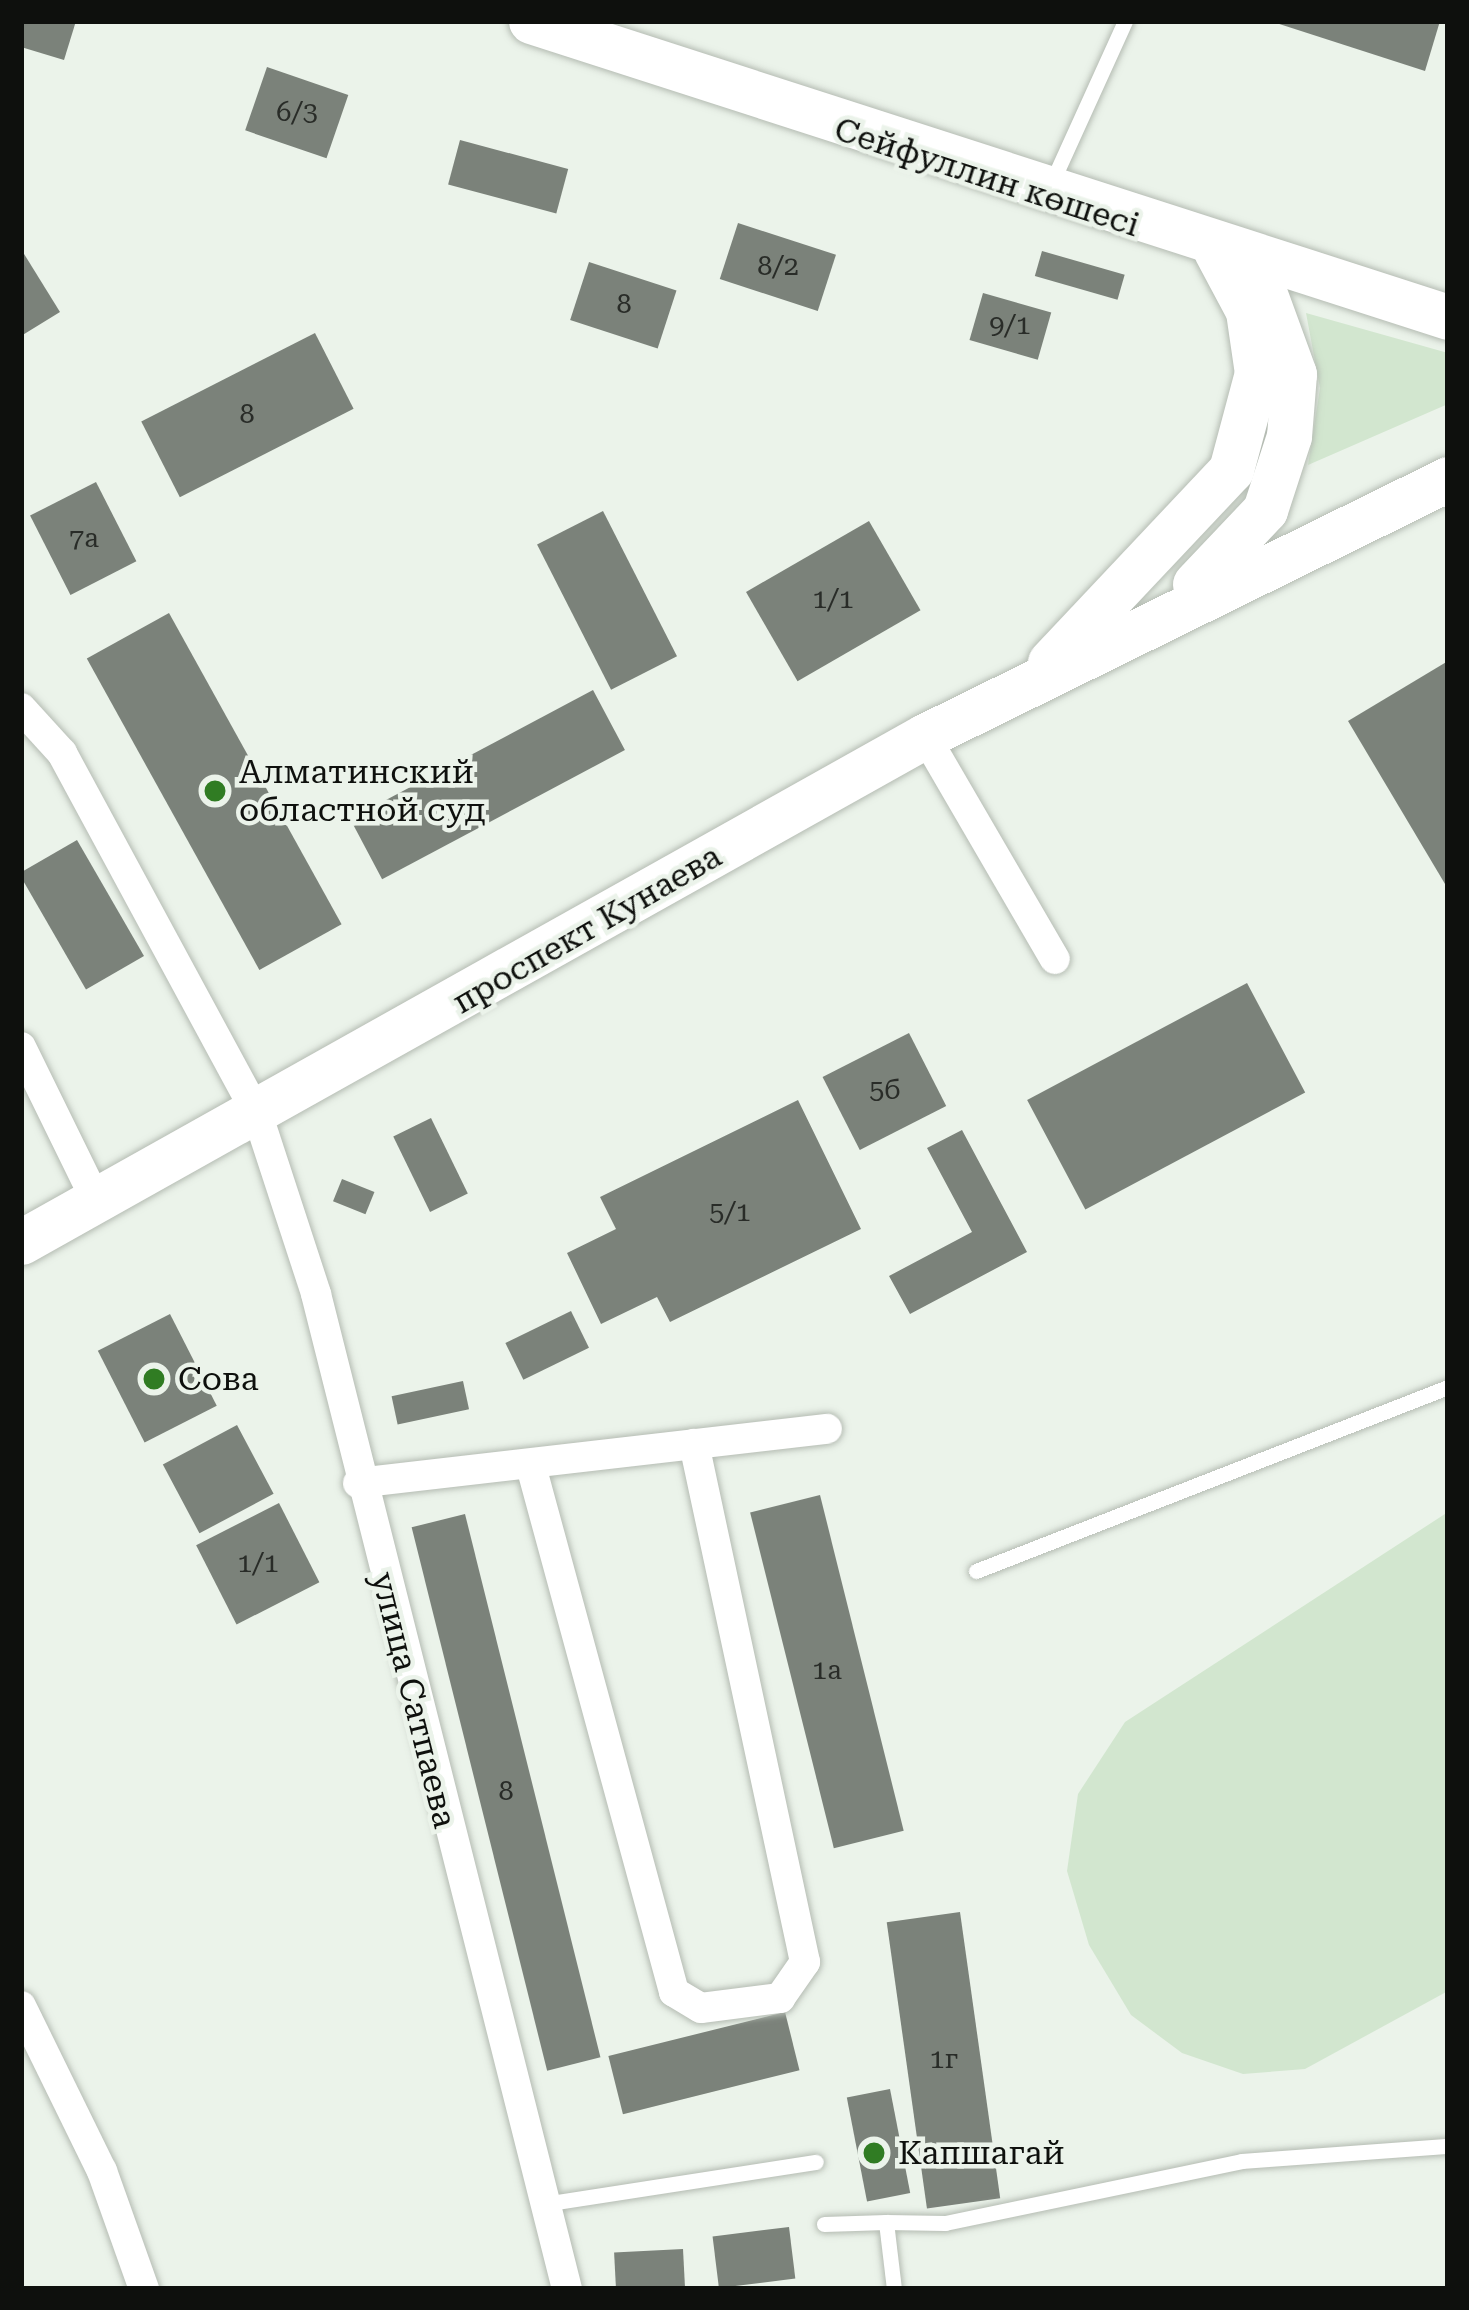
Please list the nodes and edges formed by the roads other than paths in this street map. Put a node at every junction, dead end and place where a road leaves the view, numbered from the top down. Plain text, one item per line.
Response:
1 (531, 21) edge
2 (1125, 21) edge
3 (1046, 196) junction
4 (1234, 256) junction
5 (1448, 317) edge
6 (1448, 479) edge
7 (1154, 624) junction
8 (1034, 680) junction
9 (21, 708) edge
10 (925, 736) junction
11 (1055, 959) dead end
12 (21, 1047) edge
13 (257, 1113) junction
14 (97, 1202) junction
15 (22, 1241) edge
16 (1448, 1387) edge
17 (826, 1429) dead end
18 (694, 1444) junction
19 (531, 1466) junction
20 (358, 1483) junction
21 (976, 1571) dead end
22 (21, 2006) edge
23 (1448, 2146) edge
24 (817, 2162) dead end
25 (544, 2204) junction
26 (886, 2222) junction
27 (824, 2224) dead end
28 (144, 2289) edge
29 (567, 2289) edge
30 (894, 2289) edge

1 - 3 main road, Сейфуллин көшесі
2 - 3 lane
3 - 4 main road, Сейфуллин көшесі
4 - 5 main road, Сейфуллин көшесі
4 - 7 main road
4 - 8 main road
6 - 7 main road, проспект Кунаева
7 - 8 main road, проспект Кунаева
8 - 10 main road, проспект Кунаева
9 - 13 street, улица Сатпаева
10 - 11 street
10 - 13 main road, проспект Кунаева
12 - 14 street
13 - 14 main road, проспект Кунаева
13 - 20 street, улица Сатпаева
14 - 15 main road, проспект Кунаева
16 - 21 lane
17 - 18 street
18 - 19 street
18 - 19 street
19 - 20 street
20 - 25 street, улица Сатпаева
22 - 28 street
23 - 26 lane
24 - 25 lane
25 - 29 street, улица Сатпаева
26 - 27 lane
26 - 30 lane

